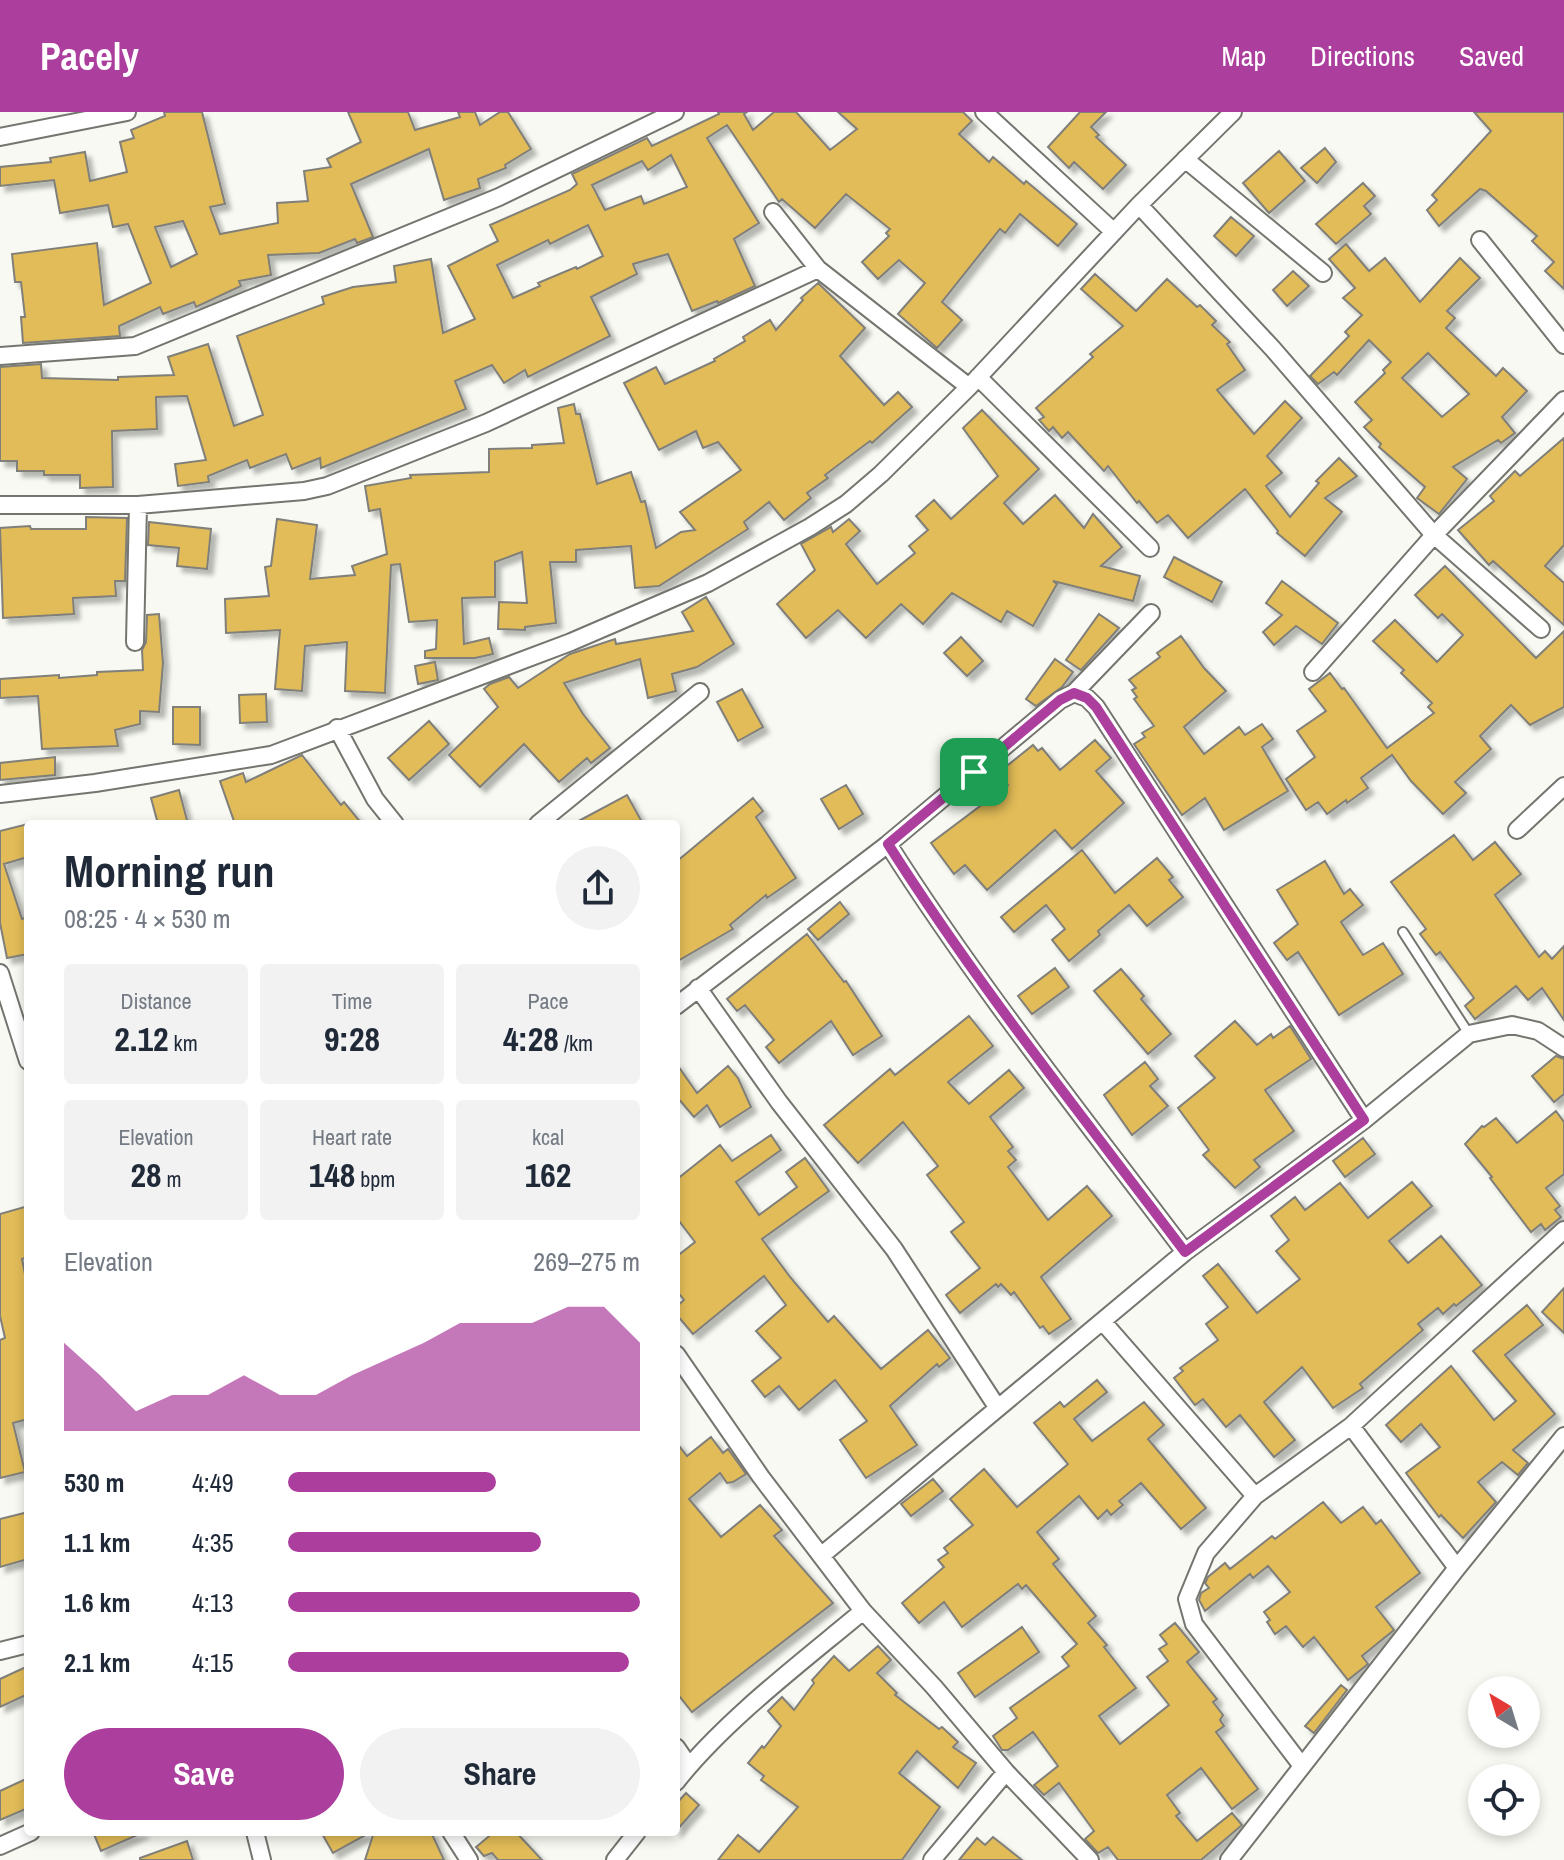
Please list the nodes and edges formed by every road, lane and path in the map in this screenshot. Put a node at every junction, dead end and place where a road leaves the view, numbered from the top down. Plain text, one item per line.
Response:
1 (127, 112) edge
2 (675, 112) edge
3 (986, 112) edge
4 (1233, 112) edge
5 (0, 137) edge
6 (1185, 159) junction
7 (1139, 205) junction
8 (773, 212) dead end
9 (1114, 232) junction
10 (1480, 240) dead end
11 (818, 269) junction
12 (1323, 273) dead end
13 (1564, 345) edge
14 (0, 356) edge
15 (974, 382) junction
16 (1564, 400) edge
17 (0, 505) edge
18 (138, 505) junction
19 (1434, 535) junction
20 (1150, 548) dead end
21 (1151, 613) dead end
22 (1541, 629) dead end
23 (135, 642) dead end
24 (1313, 672) dead end
25 (700, 692) dead end
26 (1074, 693) junction
27 (337, 728) junction
28 (1564, 786) edge
29 (0, 794) edge
30 (392, 820) edge
31 (543, 820) edge
32 (1517, 830) dead end
33 (888, 844) junction
34 (1403, 932) dead end
35 (0, 973) edge
36 (698, 988) junction
37 (680, 1003) edge
38 (1469, 1034) junction
39 (24, 1048) edge
40 (1564, 1048) edge
41 (1364, 1120) junction
42 (1564, 1230) edge
43 (1185, 1252) junction
44 (1103, 1322) junction
45 (680, 1360) edge
46 (997, 1407) junction
47 (1351, 1426) junction
48 (1564, 1436) edge
49 (1255, 1496) junction
50 (822, 1555) junction
51 (1457, 1568) junction
52 (863, 1611) junction
53 (24, 1645) edge
54 (0, 1651) edge
55 (680, 1753) edge
56 (689, 1766) junction
57 (1302, 1766) junction
58 (1006, 1772) junction
59 (680, 1777) edge
60 (24, 1835) edge
61 (256, 1836) edge
62 (454, 1836) edge
63 (634, 1836) edge
64 (0, 1846) edge
65 (262, 1860) edge
66 (469, 1860) edge
67 (615, 1860) edge
68 (932, 1860) edge
69 (1090, 1860) edge
70 (1229, 1860) edge

1 - 5 street
2 - 14 street
3 - 9 street
4 - 6 street
6 - 7 street
6 - 12 street
7 - 9 street
7 - 19 street
8 - 11 street
9 - 15 street
10 - 13 street
11 - 15 street
11 - 18 street
15 - 20 street
15 - 27 street
16 - 19 street
17 - 18 street
18 - 23 street
19 - 22 street
19 - 24 street
21 - 26 street
25 - 31 street
26 - 33 street
26 - 41 street
27 - 29 street
27 - 30 street
28 - 32 street
33 - 36 street
33 - 43 street
34 - 38 lane
35 - 39 street
36 - 37 street
36 - 46 street
38 - 40 street
38 - 41 street
41 - 43 street
42 - 47 street
43 - 44 street
44 - 46 street
44 - 49 street
45 - 50 street
46 - 50 street
47 - 49 street
47 - 51 street
48 - 51 street
49 - 57 street
50 - 52 street
51 - 57 street
52 - 56 street
52 - 58 street
53 - 54 street
55 - 56 street
56 - 59 street
57 - 70 street
58 - 68 street
58 - 69 street
60 - 64 street
61 - 65 street
62 - 66 street
63 - 67 street

